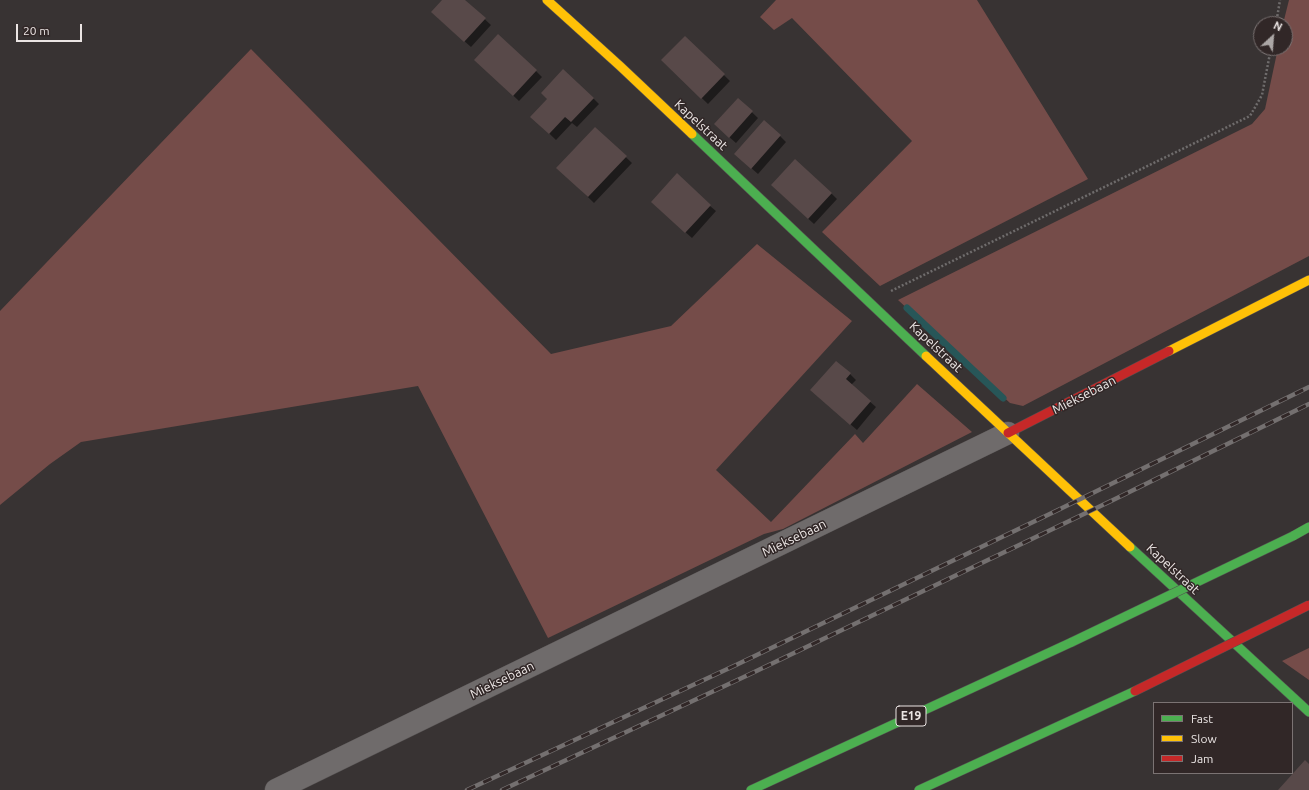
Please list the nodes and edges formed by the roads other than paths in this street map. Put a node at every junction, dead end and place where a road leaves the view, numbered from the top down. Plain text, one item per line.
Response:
1 (547, 0) edge
2 (1309, 280) edge
3 (1008, 434) junction
4 (1309, 527) edge
5 (1309, 605) edge
6 (1309, 712) edge
7 (276, 790) edge
8 (751, 790) edge
9 (920, 790) edge

1 - 3 main road, Kapelstraat
2 - 3 main road, Mieksebaan
3 - 6 main road, Kapelstraat
3 - 7 street, Mieksebaan
4 - 8 main road, E19, bridge
5 - 9 main road, bridge

